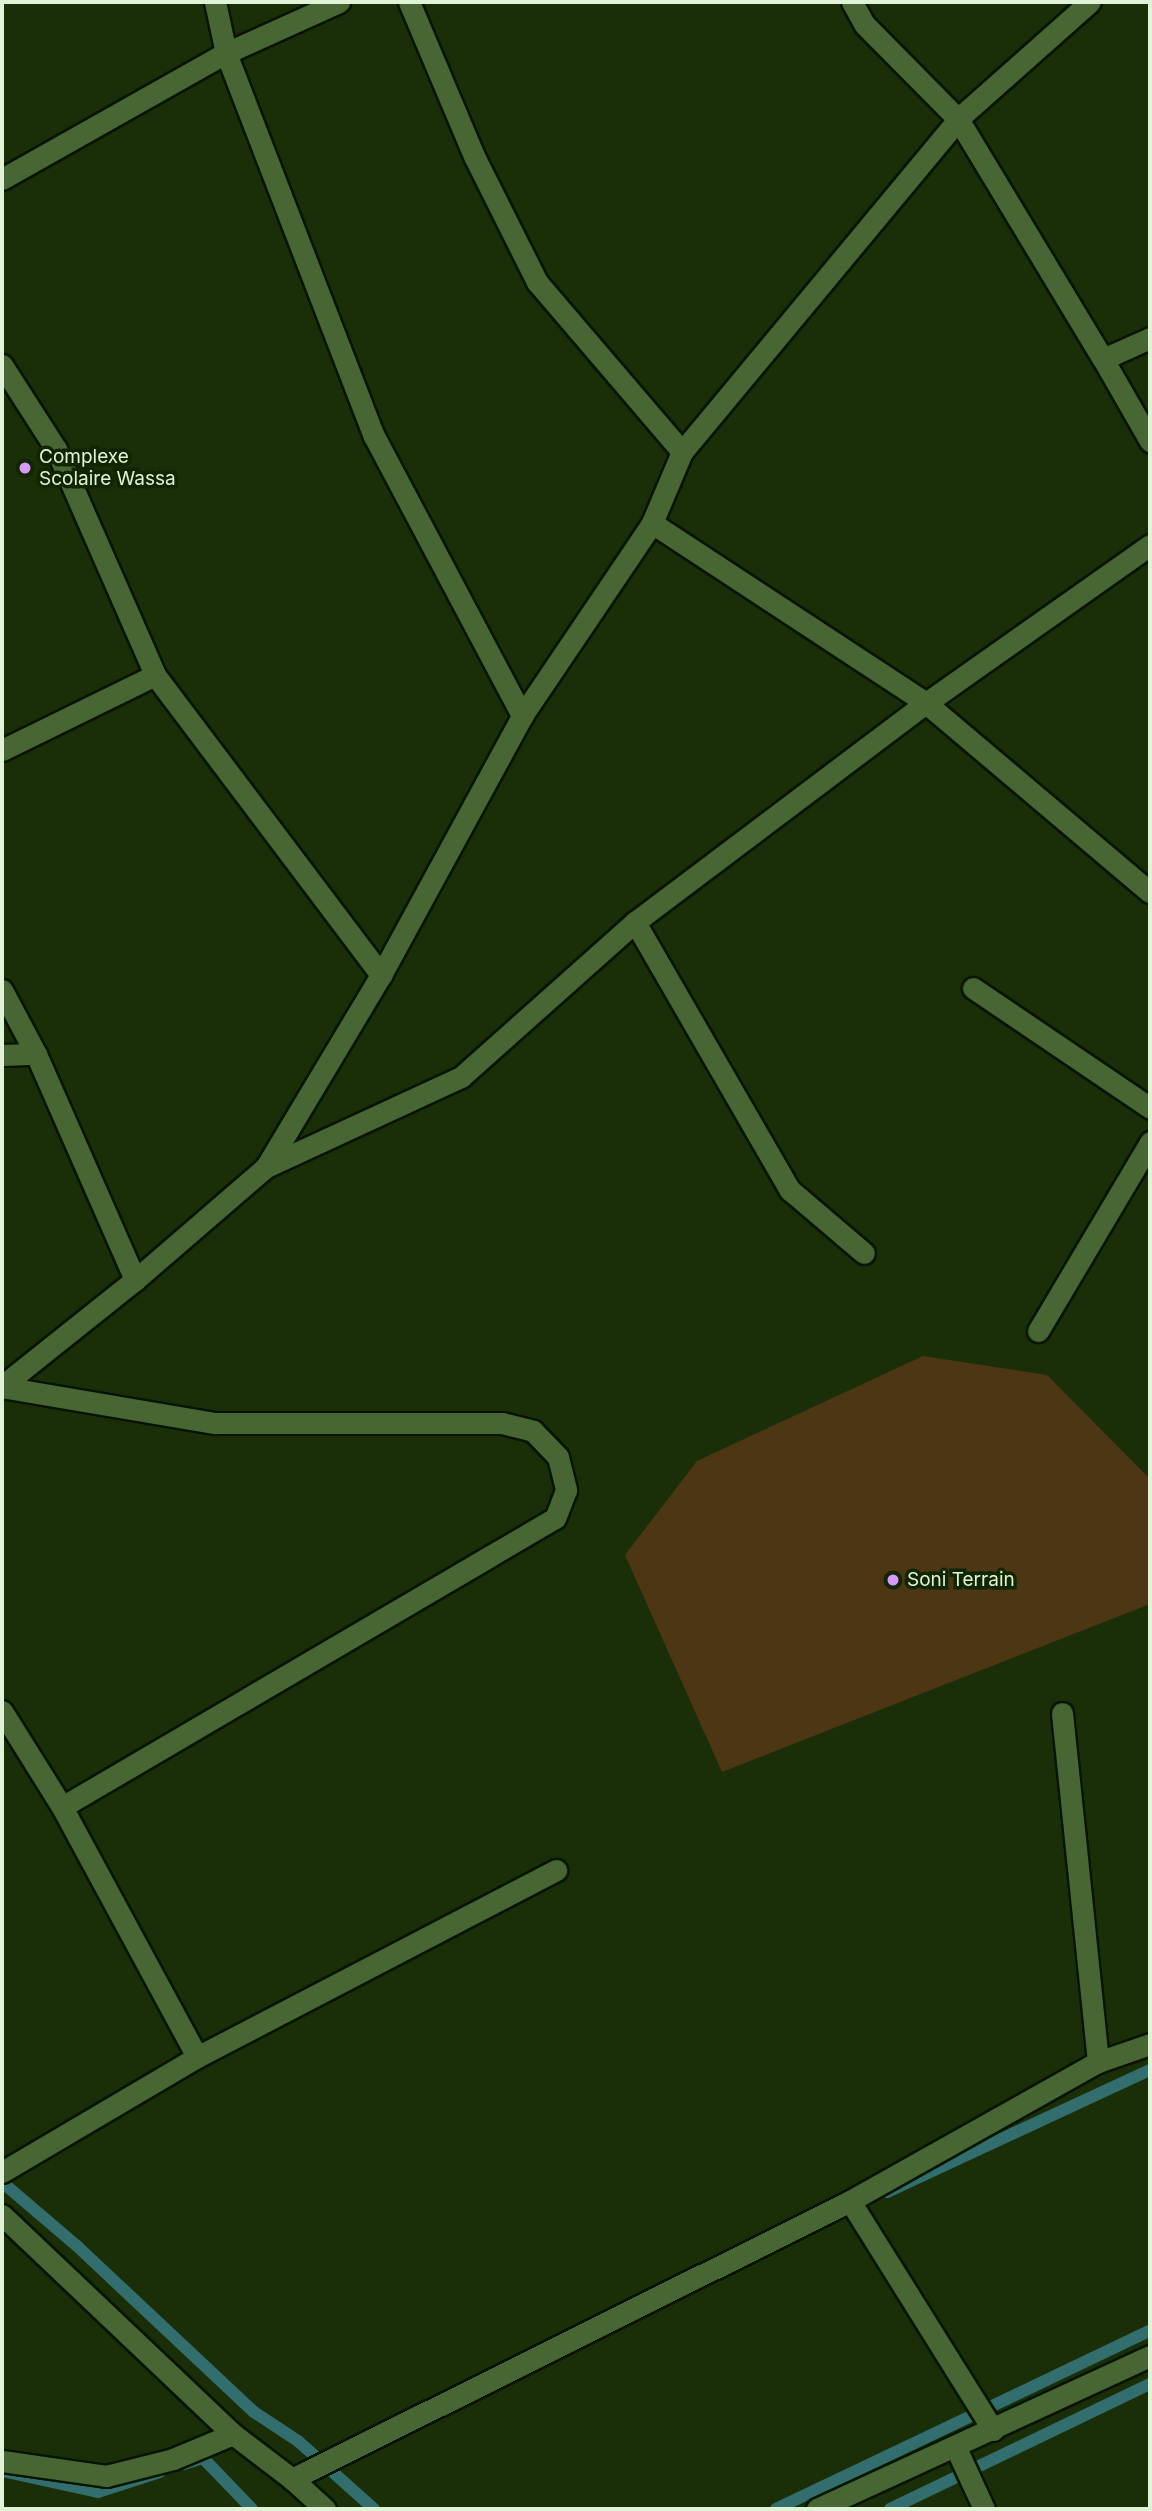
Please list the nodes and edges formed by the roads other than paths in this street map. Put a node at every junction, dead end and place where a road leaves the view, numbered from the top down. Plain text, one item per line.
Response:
1 (215, 2) edge
2 (339, 2) edge
3 (409, 2) edge
4 (852, 2) edge
5 (1090, 2) edge
6 (226, 53) junction
7 (958, 118) junction
8 (2, 179) edge
9 (1150, 338) edge
10 (1103, 359) junction
11 (2, 365) edge
12 (1150, 441) edge
13 (682, 452) junction
14 (652, 523) junction
15 (1150, 545) edge
16 (155, 675) junction
17 (926, 703) junction
18 (522, 716) junction
19 (2, 750) edge
20 (1150, 891) edge
21 (635, 922) junction
22 (382, 975) junction
23 (973, 988) dead end
24 (2, 990) edge
25 (36, 1054) junction
26 (2, 1055) edge
27 (1150, 1108) edge
28 (1150, 1142) edge
29 (265, 1167) junction
30 (864, 1253) dead end
31 (135, 1280) junction
32 (1038, 1331) dead end
33 (2, 1387) edge
34 (2, 1711) edge
35 (1062, 1713) dead end
36 (62, 1807) junction
37 (556, 1870) dead end
38 (1150, 2044) edge
39 (197, 2057) junction
40 (1098, 2063) junction
41 (2, 2172) edge
42 (850, 2201) junction
43 (2, 2215) edge
44 (1150, 2356) edge
45 (993, 2430) junction
46 (233, 2434) junction
47 (956, 2448) junction
48 (2, 2461) edge
49 (292, 2479) junction
50 (325, 2509) edge
51 (817, 2509) edge
52 (984, 2509) edge

1 - 6 street
2 - 6 street
3 - 13 street
4 - 7 street
5 - 7 street
6 - 8 street
6 - 18 street
7 - 10 street
7 - 13 street
9 - 10 street
10 - 12 street
11 - 16 street
13 - 14 street
14 - 17 street
14 - 18 street
15 - 17 street
16 - 19 street
16 - 22 street
17 - 20 street
17 - 21 street
18 - 22 street
21 - 29 street
21 - 30 street
22 - 29 street
23 - 27 street
24 - 25 street
25 - 26 street
25 - 31 street
28 - 32 street
29 - 31 street
31 - 33 street
33 - 36 street
34 - 36 street
35 - 40 street
36 - 39 street
37 - 39 street
38 - 40 street
39 - 41 street
40 - 42 street
42 - 45 street
42 - 49 street
43 - 46 street
44 - 45 street
45 - 47 street
46 - 48 street
46 - 49 street
47 - 51 street
47 - 52 street
49 - 50 street

